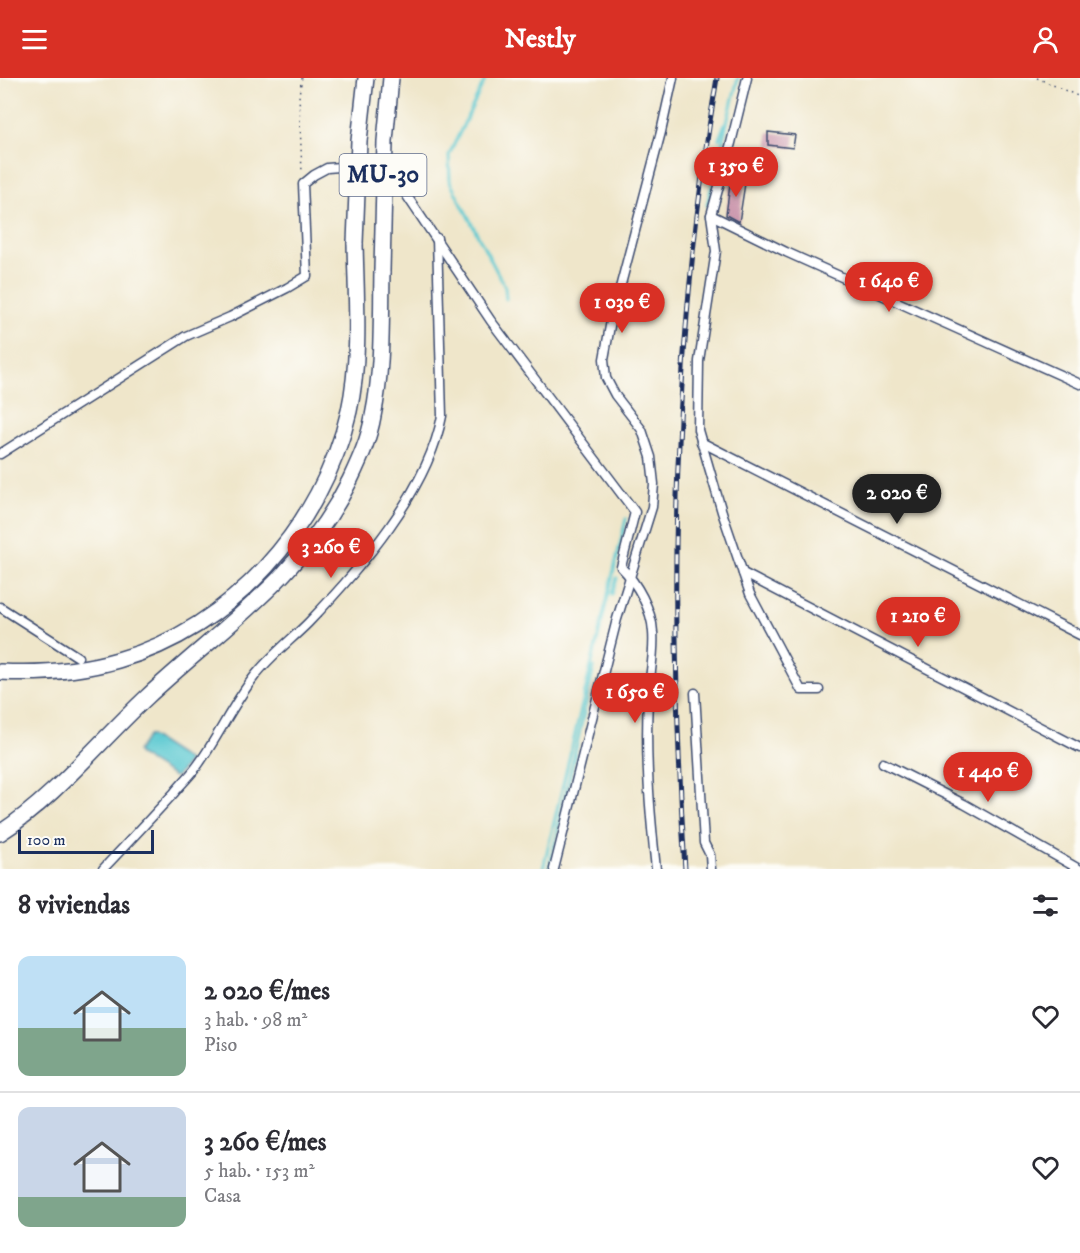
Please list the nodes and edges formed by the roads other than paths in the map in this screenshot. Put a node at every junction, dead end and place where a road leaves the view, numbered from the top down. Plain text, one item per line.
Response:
1 (366, 78) edge
2 (391, 78) edge
3 (673, 78) edge
4 (747, 78) edge
5 (711, 215) junction
6 (437, 238) junction
7 (1080, 384) edge
8 (701, 442) junction
9 (0, 454) edge
10 (742, 573) junction
11 (630, 576) junction
12 (0, 607) edge
13 (1080, 635) edge
14 (78, 657) dead end
15 (0, 672) edge
16 (819, 690) dead end
17 (695, 693) dead end
18 (1080, 748) edge
19 (883, 763) dead end
20 (0, 833) edge
21 (102, 869) edge
22 (554, 869) edge
23 (656, 869) edge
24 (711, 869) edge
25 (1079, 869) edge

1 - 15 highway, MU-30, bridge
2 - 20 highway, MU-30, bridge
3 - 11 street
4 - 5 street
5 - 7 street
5 - 8 street
6 - 9 street
6 - 11 street
6 - 21 street
8 - 10 street
8 - 13 street
10 - 16 street
10 - 18 street
11 - 22 street
11 - 23 street
12 - 14 street
17 - 24 street
19 - 25 street

